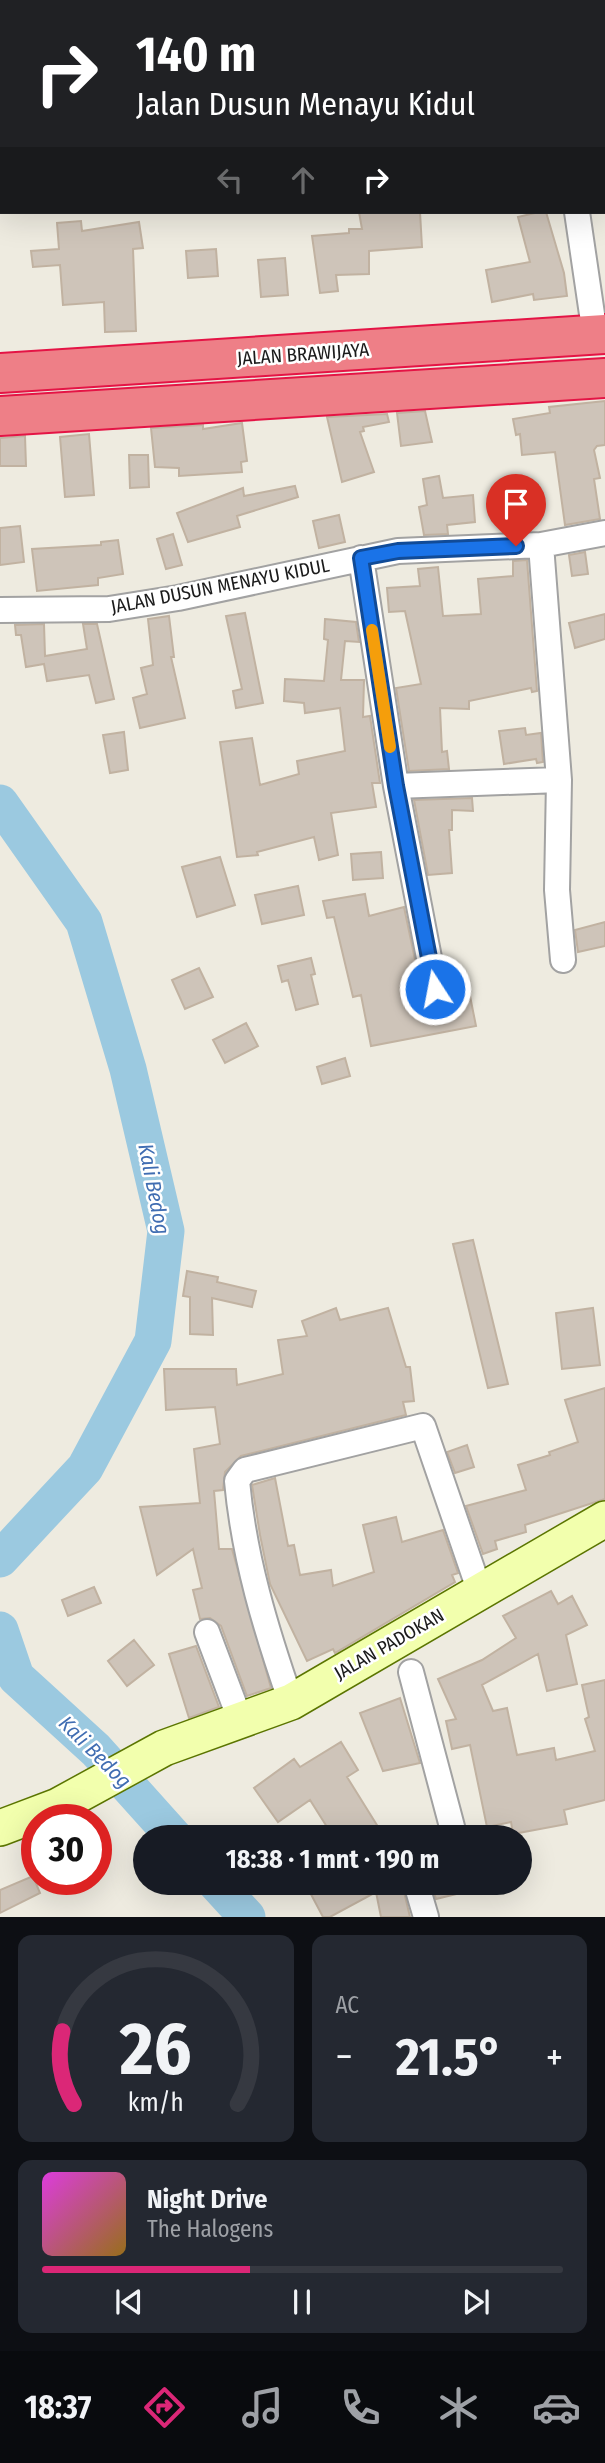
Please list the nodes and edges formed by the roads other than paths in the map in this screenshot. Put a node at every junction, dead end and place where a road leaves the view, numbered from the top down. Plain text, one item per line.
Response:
1 (577, 214) edge
2 (601, 325) edge
3 (0, 357) edge
4 (605, 361) edge
5 (551, 372) junction
6 (0, 373) edge
7 (605, 378) edge
8 (0, 398) edge
9 (0, 415) edge
10 (605, 533) edge
11 (541, 545) junction
12 (361, 558) junction
13 (0, 610) edge
14 (559, 780) junction
15 (396, 786) junction
16 (564, 960) dead end
17 (435, 989) dead end
18 (605, 1519) edge
19 (480, 1592) junction
20 (207, 1632) dead end
21 (404, 1654) junction
22 (291, 1702) junction
23 (241, 1723) junction
24 (451, 1825) edge
25 (0, 1828) edge
26 (420, 1895) edge
27 (426, 1917) edge

1 - 2 street
2 - 3 main road
2 - 6 highway, JALAN BRAWIJAYA
4 - 5 highway, JALAN BRAWIJAYA
5 - 7 highway
5 - 8 highway, JALAN BRAWIJAYA
5 - 9 highway
10 - 11 street, JALAN DUSUN MENAYU KIDUL
11 - 12 street, JALAN DUSUN MENAYU KIDUL
11 - 14 street
12 - 13 street, JALAN DUSUN MENAYU KIDUL
12 - 15 street
14 - 15 street
14 - 16 street
15 - 17 street
18 - 19 main road, JALAN PADOKAN
19 - 21 main road, JALAN PADOKAN
19 - 22 street
20 - 23 street
21 - 22 main road, JALAN PADOKAN
21 - 24 street
22 - 23 main road, JALAN PADOKAN
23 - 25 main road, JALAN PADOKAN
26 - 27 street

